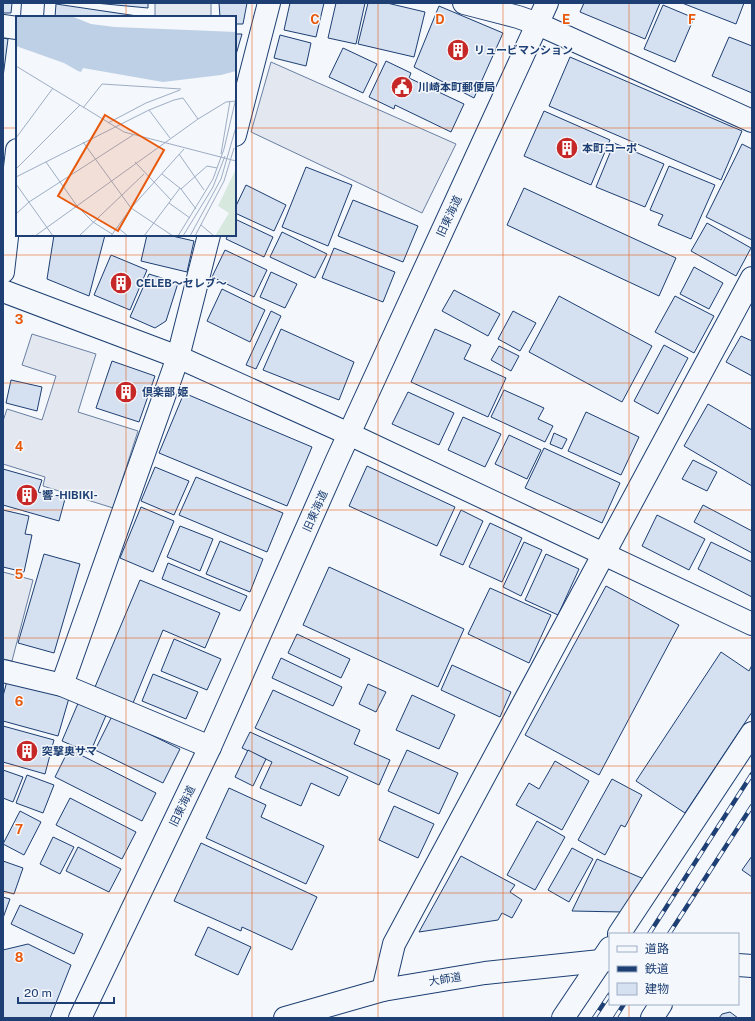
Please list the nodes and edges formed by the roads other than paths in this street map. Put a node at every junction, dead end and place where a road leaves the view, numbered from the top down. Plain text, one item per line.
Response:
1 (34, 3) edge
2 (269, 3) edge
3 (464, 3) edge
4 (547, 3) edge
5 (32, 16) edge
6 (538, 24) junction
7 (3, 26) edge
8 (16, 28) edge
9 (752, 121) edge
10 (236, 131) edge
11 (16, 159) edge
12 (209, 236) edge
13 (3, 272) edge
14 (752, 278) edge
15 (3, 291) edge
16 (178, 357) junction
17 (349, 434) junction
18 (602, 554) junction
19 (752, 624) edge
20 (3, 671) edge
21 (62, 685) junction
22 (752, 733) edge
23 (210, 747) junction
24 (620, 933) edge
25 (607, 956) edge
26 (739, 965) edge
27 (752, 966) edge
28 (383, 990) junction
29 (660, 1005) edge
30 (80, 1018) edge
31 (285, 1018) edge
32 (563, 1018) edge
33 (652, 1018) edge

1 - 5 main road
2 - 10 main road
3 - 6 main road
4 - 6 main road, 旧東海道
6 - 9 main road
6 - 17 main road, 旧東海道
7 - 8 main road
11 - 13 main road
12 - 16 main road
14 - 18 main road
15 - 16 main road
16 - 17 main road
16 - 21 main road
17 - 18 main road
17 - 23 main road, 旧東海道
18 - 19 main road
18 - 28 main road
20 - 21 main road
21 - 23 main road
22 - 24 main road
23 - 30 main road, 旧東海道
25 - 28 main road, 大師道
25 - 32 main road
26 - 27 main road
28 - 31 main road, 大師道
29 - 33 main road

